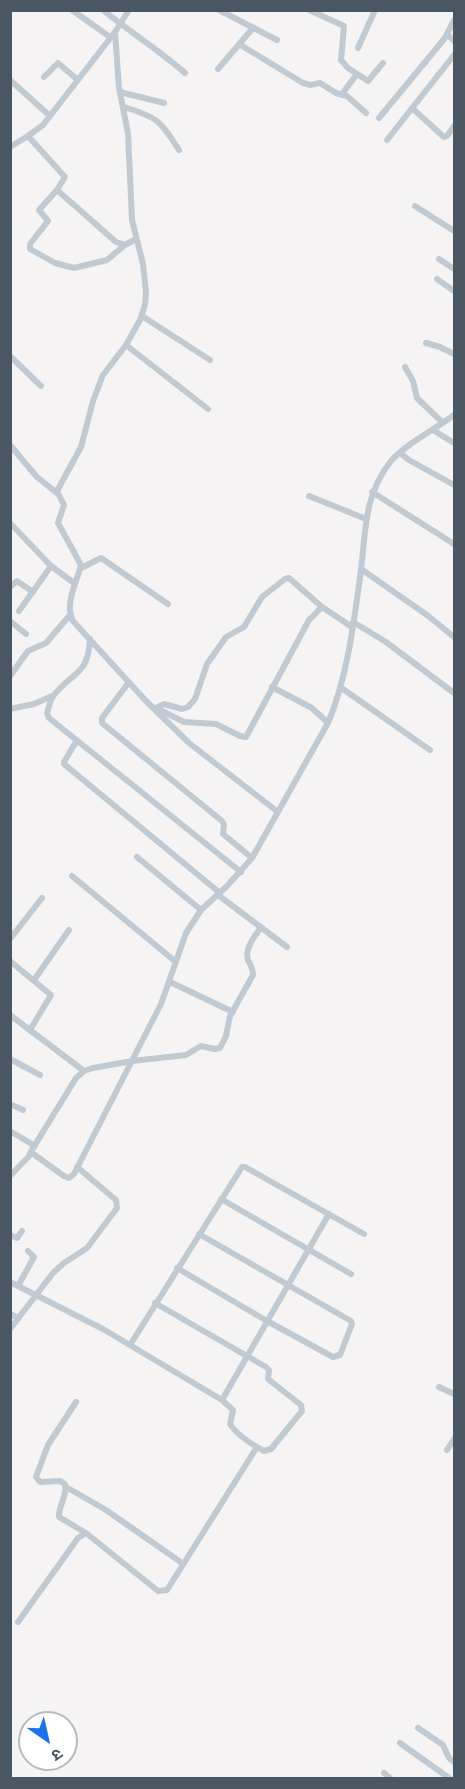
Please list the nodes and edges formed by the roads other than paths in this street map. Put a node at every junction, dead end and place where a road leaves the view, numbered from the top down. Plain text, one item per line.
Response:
1 (72, 10) edge
2 (103, 10) edge
3 (129, 10) edge
4 (219, 10) edge
5 (309, 10) edge
6 (375, 10) edge
7 (454, 20) edge
8 (119, 24) junction
9 (253, 28) junction
10 (113, 34) junction
11 (447, 34) junction
12 (277, 40) dead end
13 (454, 41) edge
14 (239, 44) junction
15 (358, 48) dead end
16 (454, 55) edge
17 (383, 63) dead end
18 (218, 69) dead end
19 (185, 73) dead end
20 (357, 74) junction
21 (44, 78) dead end
22 (10, 80) edge
23 (78, 80) junction
24 (120, 92) junction
25 (342, 94) junction
26 (164, 103) dead end
27 (124, 107) junction
28 (412, 108) junction
29 (366, 113) dead end
30 (50, 116) junction
31 (380, 118) dead end
32 (454, 126) edge
33 (28, 136) junction
34 (387, 140) dead end
35 (10, 147) edge
36 (178, 150) dead end
37 (57, 190) junction
38 (415, 206) dead end
39 (454, 231) edge
40 (136, 239) junction
41 (125, 244) junction
42 (439, 259) dead end
43 (454, 269) edge
44 (437, 279) dead end
45 (454, 291) edge
46 (142, 316) junction
47 (426, 344) dead end
48 (126, 345) junction
49 (454, 354) edge
50 (10, 356) edge
51 (210, 360) dead end
52 (405, 367) dead end
53 (41, 386) dead end
54 (208, 409) dead end
55 (454, 415) edge
56 (443, 423) junction
57 (433, 430) junction
58 (454, 443) edge
59 (10, 445) edge
60 (400, 453) junction
61 (454, 485) edge
62 (372, 492) junction
63 (57, 493) junction
64 (309, 496) dead end
65 (366, 519) junction
66 (10, 523) edge
67 (454, 544) edge
68 (51, 566) junction
69 (81, 568) junction
70 (361, 569) junction
71 (74, 583) junction
72 (10, 587) edge
73 (33, 592) junction
74 (168, 604) dead end
75 (322, 607) junction
76 (19, 611) dead end
77 (70, 615) junction
78 (10, 621) edge
79 (353, 625) junction
80 (26, 634) dead end
81 (454, 637) edge
82 (90, 639) junction
83 (10, 676) edge
84 (129, 682) junction
85 (272, 687) junction
86 (340, 687) junction
87 (454, 693) edge
88 (53, 696) junction
89 (153, 707) junction
90 (10, 709) edge
91 (328, 723) junction
92 (77, 740) junction
93 (430, 750) dead end
94 (278, 812) junction
95 (137, 857) dead end
96 (252, 858) junction
97 (241, 872) junction
98 (72, 876) dead end
99 (219, 894) junction
100 (42, 898) dead end
101 (201, 910) junction
102 (261, 927) junction
103 (69, 930) dead end
104 (10, 939) edge
105 (287, 947) dead end
106 (10, 961) edge
107 (176, 962) junction
108 (34, 980) junction
109 (170, 982) junction
110 (233, 1012) junction
111 (10, 1015) edge
112 (30, 1030) junction
113 (10, 1059) edge
114 (132, 1061) junction
115 (84, 1071) junction
116 (40, 1075) dead end
117 (10, 1104) edge
118 (23, 1110) dead end
119 (10, 1131) edge
120 (35, 1146) junction
121 (30, 1154) junction
122 (77, 1167) junction
123 (10, 1176) edge
124 (221, 1200) junction
125 (329, 1214) junction
126 (22, 1231) dead end
127 (199, 1234) junction
128 (364, 1234) dead end
129 (10, 1235) edge
130 (309, 1250) junction
131 (28, 1251) dead end
132 (177, 1268) junction
133 (351, 1274) dead end
134 (10, 1282) edge
135 (18, 1286) junction
136 (288, 1286) junction
137 (38, 1295) junction
138 (155, 1303) junction
139 (10, 1314) edge
140 (19, 1318) junction
141 (267, 1321) junction
142 (10, 1329) edge
143 (130, 1345) junction
144 (247, 1357) junction
145 (439, 1387) dead end
146 (454, 1394) edge
147 (222, 1400) junction
148 (76, 1402) dead end
149 (454, 1439) edge
150 (257, 1447) junction
151 (447, 1450) dead end
152 (66, 1487) junction
153 (86, 1533) junction
154 (182, 1563) junction
155 (18, 1622) dead end
156 (418, 1728) dead end
157 (400, 1743) dead end
158 (454, 1762) edge
159 (384, 1773) dead end
160 (390, 1779) edge
161 (449, 1779) edge

1 - 10 street
2 - 8 street
3 - 8 street
4 - 9 street
5 - 20 street
6 - 15 street
7 - 11 street
8 - 10 street
8 - 19 street
9 - 12 street
9 - 14 street
10 - 23 street
10 - 24 street
11 - 13 street
11 - 31 street
14 - 18 street
14 - 25 street
16 - 28 street
17 - 20 street
20 - 25 street
21 - 23 street
22 - 30 street
23 - 30 street
24 - 26 street
24 - 27 street
25 - 29 street
27 - 36 street
27 - 40 street
28 - 32 street
28 - 34 street
30 - 33 street
33 - 35 street
33 - 37 street
37 - 41 street
37 - 41 street
38 - 39 street
40 - 41 street
40 - 46 street
42 - 43 street
44 - 45 street
46 - 48 street
46 - 51 street
47 - 49 street
48 - 54 street
48 - 63 street
50 - 53 street
52 - 56 street
55 - 56 street
56 - 57 street
57 - 58 street
57 - 60 street
59 - 63 street
60 - 61 street
60 - 62 street
62 - 65 street
62 - 67 street
63 - 69 street
64 - 65 street
65 - 70 street
66 - 68 street
68 - 71 street
68 - 73 street
69 - 71 street
69 - 74 street
70 - 79 street
70 - 81 street
71 - 77 street
72 - 73 street
73 - 76 street
75 - 79 street
75 - 85 street
75 - 89 street
77 - 82 street
77 - 83 street
78 - 80 street
79 - 86 street
79 - 87 street
82 - 84 street
82 - 88 street
84 - 89 street
84 - 96 street
85 - 89 street
85 - 91 street
86 - 91 street
86 - 93 street
88 - 90 street
88 - 92 street
89 - 94 street
91 - 94 street
92 - 97 street
92 - 99 street
94 - 96 street
95 - 101 street
96 - 97 street
97 - 99 street
98 - 107 street
99 - 101 street
99 - 102 street
100 - 104 street
101 - 107 street
102 - 105 street
102 - 110 street
103 - 108 street
106 - 108 street
107 - 109 street
108 - 112 street
109 - 110 street
109 - 114 street
110 - 114 street
111 - 112 street
112 - 115 street
113 - 116 street
114 - 115 street
114 - 122 street
115 - 120 street
117 - 118 street
119 - 120 street
120 - 121 street
121 - 122 street
121 - 123 street
122 - 137 street
124 - 125 street
124 - 127 street
124 - 130 street
125 - 128 street
125 - 130 street
126 - 129 street
127 - 132 street
127 - 136 street
130 - 133 street
130 - 136 street
131 - 135 street
132 - 138 street
132 - 141 street
134 - 135 street
135 - 137 street
136 - 141 street
136 - 141 street
137 - 140 street
137 - 143 street
138 - 143 street
138 - 144 street
139 - 140 street
140 - 142 street
141 - 144 street
143 - 147 street
144 - 147 street
144 - 150 street
145 - 146 street
147 - 150 street
148 - 152 street
149 - 151 street
150 - 154 street
152 - 153 street
152 - 154 street
153 - 154 street
153 - 155 street
156 - 158 street
157 - 161 street
159 - 160 street

